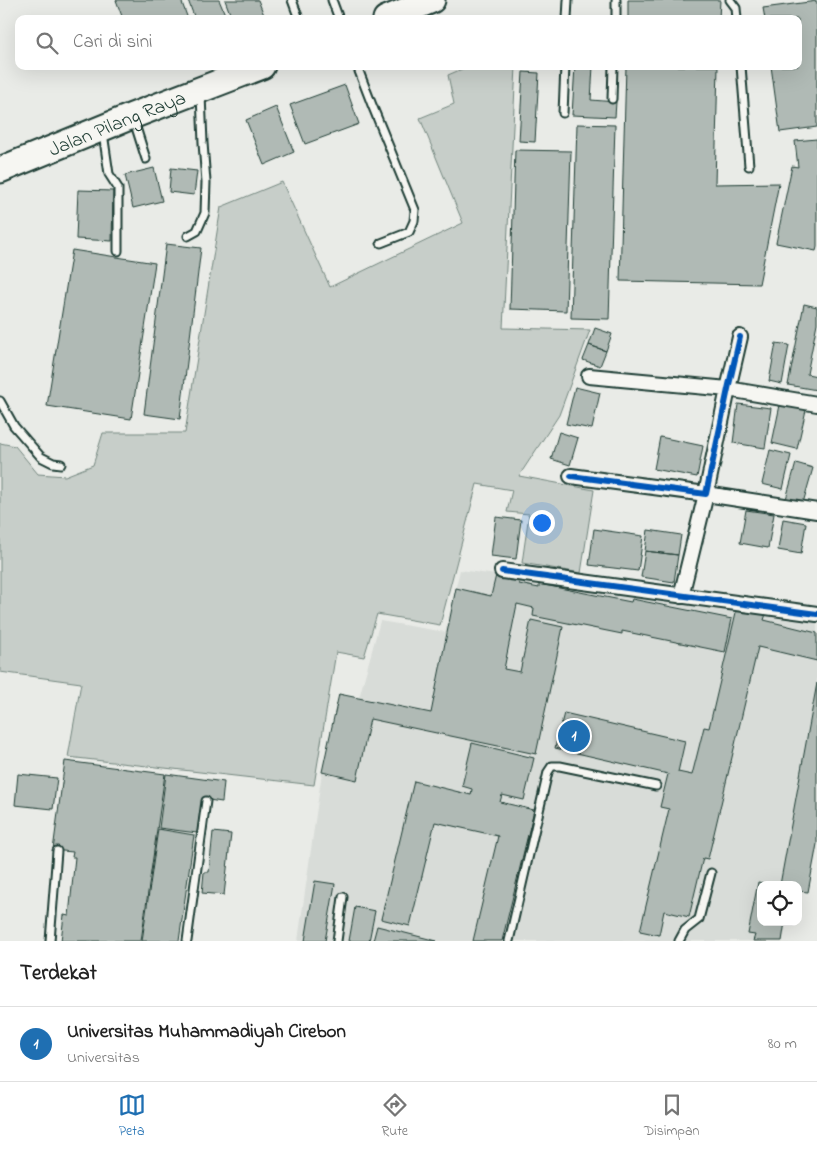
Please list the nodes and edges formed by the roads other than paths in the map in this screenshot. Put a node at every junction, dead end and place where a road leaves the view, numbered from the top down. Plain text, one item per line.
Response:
1 (292, 0) edge
2 (332, 0) edge
3 (432, 0) edge
4 (568, 0) edge
5 (616, 0) edge
6 (730, 0) edge
7 (298, 15) edge
8 (338, 15) edge
9 (396, 15) edge
10 (567, 15) edge
11 (616, 15) edge
12 (736, 15) edge
13 (251, 70) edge
14 (359, 70) edge
15 (565, 70) edge
16 (613, 70) edge
17 (741, 70) edge
18 (201, 89) junction
19 (612, 99) dead end
20 (563, 113) dead end
21 (132, 116) junction
22 (102, 128) junction
23 (146, 159) dead end
24 (749, 166) dead end
25 (0, 170) edge
26 (188, 236) dead end
27 (381, 243) dead end
28 (118, 251) dead end
29 (740, 337) dead end
30 (589, 376) dead end
31 (728, 389) junction
32 (0, 401) edge
33 (817, 404) edge
34 (61, 464) dead end
35 (571, 476) dead end
36 (706, 494) junction
37 (817, 511) edge
38 (502, 571) dead end
39 (681, 596) junction
40 (817, 614) edge
41 (656, 786) dead end
42 (206, 801) dead end
43 (57, 851) dead end
44 (711, 873) dead end
45 (343, 897) dead end
46 (50, 941) edge
47 (187, 941) edge
48 (337, 941) edge
49 (509, 941) edge
50 (679, 941) edge

1 - 7 lane
2 - 8 lane
3 - 9 highway
4 - 10 lane
5 - 11 lane
6 - 12 lane
13 - 18 highway, Jalan Pilang Raya
14 - 27 lane
15 - 20 lane
16 - 19 lane
17 - 24 lane
18 - 21 highway, Jalan Pilang Raya
18 - 26 lane
21 - 22 highway, Jalan Pilang Raya
21 - 23 lane
22 - 25 highway, Jalan Pilang Raya
22 - 28 lane
29 - 31 street
30 - 31 street
31 - 33 street
31 - 36 street
32 - 34 lane
35 - 36 street
36 - 37 street
36 - 39 street
38 - 39 street
39 - 40 street
41 - 49 lane
42 - 47 lane
43 - 46 lane
44 - 50 lane
45 - 48 lane

